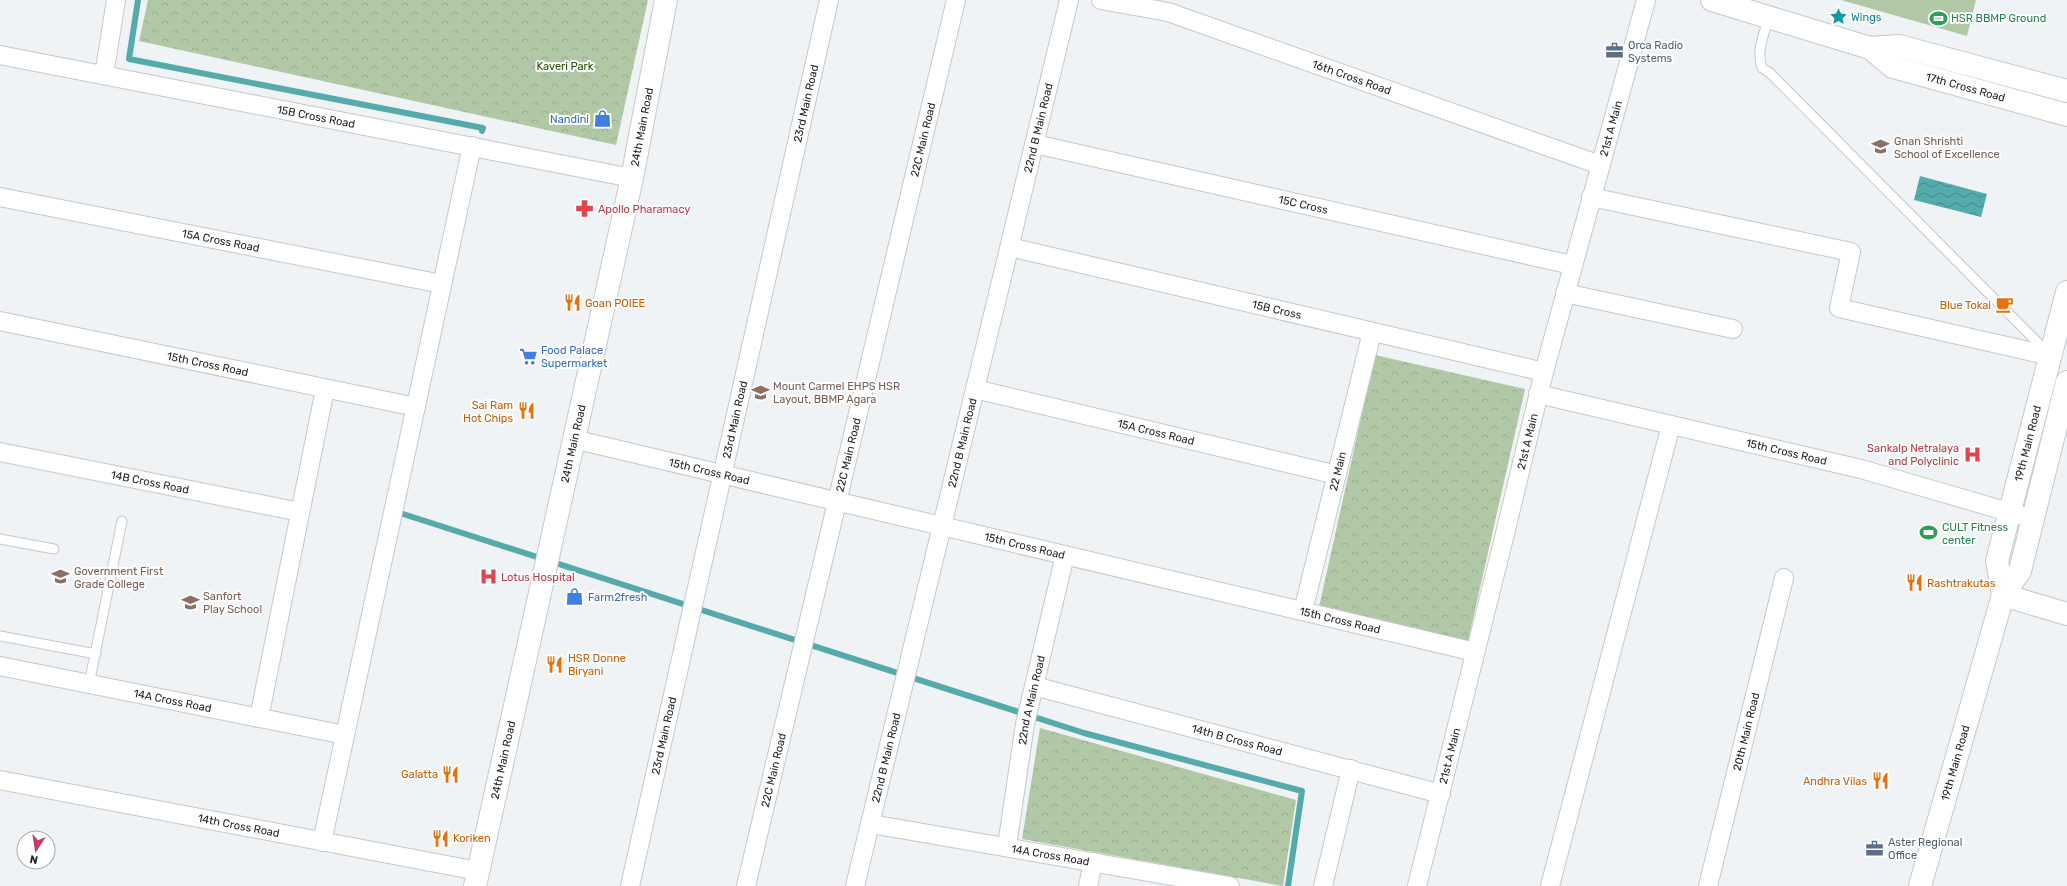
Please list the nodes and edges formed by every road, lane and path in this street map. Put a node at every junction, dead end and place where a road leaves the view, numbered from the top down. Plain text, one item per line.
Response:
1 (116, 0) edge
2 (666, 0) edge
3 (829, 0) edge
4 (956, 0) edge
5 (1070, 0) edge
6 (1101, 0) edge
7 (1646, 0) edge
8 (1712, 0) edge
9 (1769, 17) junction
10 (1870, 48) junction
11 (0, 55) edge
12 (104, 75) junction
13 (2067, 91) edge
14 (2067, 115) edge
15 (1035, 144) junction
16 (472, 146) junction
17 (1600, 165) junction
18 (632, 178) junction
19 (0, 197) edge
20 (1591, 197) junction
21 (1010, 247) junction
22 (1572, 265) junction
23 (442, 284) junction
24 (2067, 292) edge
25 (1565, 293) junction
26 (0, 321) edge
27 (1733, 329) dead end
28 (1372, 332) junction
29 (2051, 356) junction
30 (1544, 372) junction
31 (2067, 382) edge
32 (325, 389) junction
33 (975, 390) junction
34 (1538, 394) junction
35 (416, 407) junction
36 (1671, 425) junction
37 (573, 439) junction
38 (0, 452) edge
39 (722, 474) junction
40 (1337, 475) junction
41 (837, 501) junction
42 (300, 512) junction
43 (2010, 512) junction
44 (2033, 519) junction
45 (122, 522) dead end
46 (942, 526) junction
47 (0, 539) edge
48 (54, 549) dead end
49 (1065, 555) junction
50 (1784, 578) dead end
51 (2003, 594) junction
52 (1303, 611) junction
53 (2067, 614) edge
54 (0, 636) edge
55 (1475, 652) junction
56 (96, 654) junction
57 (0, 666) edge
58 (89, 684) junction
59 (1034, 686) junction
60 (259, 718) junction
61 (345, 735) junction
62 (1351, 769) junction
63 (0, 780) edge
64 (1441, 794) junction
65 (871, 824) junction
66 (322, 842) junction
67 (1007, 846) junction
68 (1093, 862) junction
69 (477, 879) edge
70 (635, 885) edge
71 (746, 886) edge
72 (856, 886) edge
73 (1088, 886) edge
74 (1230, 886) edge
75 (1323, 886) edge
76 (1417, 886) edge
77 (1550, 886) edge
78 (1708, 886) edge
79 (1920, 886) edge

1 - 12 street
2 - 18 main road, 24th Main Road
3 - 39 street, 23rd Main Road
4 - 41 street, 22C Main Road
5 - 15 street, 22nd B Main Road
6 - 17 street, 16th Cross Road
7 - 17 street, 21st A Main
8 - 9 main road, 17th Cross Road
9 - 10 main road, 17th Cross Road
9 - 29 lane
10 - 13 main road, 17th Cross Road
10 - 14 main road, 17th Cross Road
11 - 12 street, 15B Cross Road
12 - 16 street, 15B Cross Road
15 - 21 street, 22nd B Main Road
15 - 22 street, 15C Cross
16 - 18 street, 15B Cross Road
16 - 23 street
17 - 20 street, 21st A Main
18 - 37 main road, 24th Main Road
19 - 23 street, 15A Cross Road
20 - 22 street, 21st A Main
20 - 29 street
21 - 28 street, 15B Cross
21 - 33 street, 22nd B Main Road
22 - 25 street, 21st A Main
23 - 35 street
24 - 29 main road, 19th Main Road
25 - 27 street
25 - 30 street, 21st A Main
26 - 32 street, 15th Cross Road
28 - 30 street, 15B Cross
28 - 40 street, 22 Main
29 - 43 main road, 19th Main Road
30 - 34 street, 21st A Main
31 - 44 main road, 19th Main Road
32 - 35 street, 15th Cross Road
32 - 42 street
33 - 40 street, 15A Cross Road
33 - 46 street, 22nd B Main Road
34 - 36 street, 15th Cross Road
34 - 55 street, 21st A Main
35 - 61 street
36 - 43 street, 15th Cross Road
36 - 77 street
37 - 39 street, 15th Cross Road
37 - 69 main road, 24th Main Road
38 - 42 street, 14B Cross Road
39 - 41 street, 15th Cross Road
39 - 70 street, 23rd Main Road
40 - 52 street, 22 Main
41 - 46 street, 15th Cross Road
41 - 71 street, 22C Main Road
42 - 60 street
43 - 44 street, 15th Cross Road
43 - 51 main road, 19th Main Road
44 - 51 main road, 19th Main Road
45 - 56 lane
46 - 49 street, 15th Cross Road
46 - 65 street, 22nd B Main Road
47 - 48 lane
49 - 52 street, 15th Cross Road
49 - 59 street, 22nd A Main Road
50 - 78 street, 20th Main Road
51 - 53 main road
51 - 79 main road, 19th Main Road
52 - 55 street, 15th Cross Road
54 - 56 lane
55 - 64 street, 21st A Main
56 - 58 lane
57 - 58 street, 14A Cross Road
58 - 60 street, 14A Cross Road
59 - 62 street, 14th B Cross Road
59 - 67 street, 22nd A Main Road
60 - 61 street, 14A Cross Road
61 - 66 street
62 - 64 street, 14th B Cross Road
62 - 75 street
63 - 66 street, 14th Cross Road
64 - 76 street, 21st A Main
65 - 67 street, 14A Cross Road
65 - 72 street, 22nd B Main Road
66 - 69 street, 14th Cross Road
67 - 68 street, 14A Cross Road
68 - 73 street
68 - 74 street, 14A Cross Road

